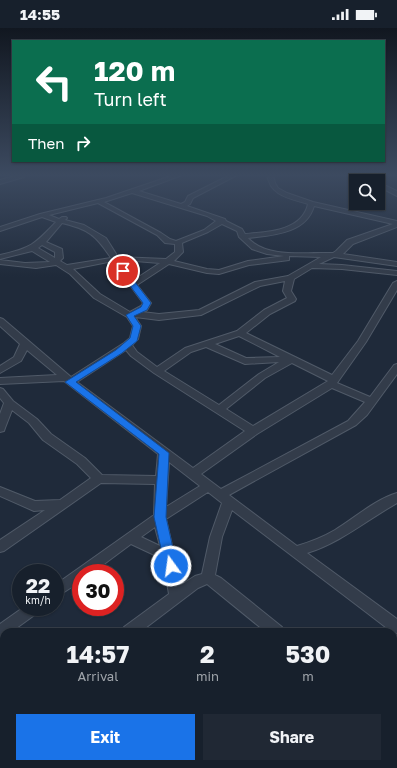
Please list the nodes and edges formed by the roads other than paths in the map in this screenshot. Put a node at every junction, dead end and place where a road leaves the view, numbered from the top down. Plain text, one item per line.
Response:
1 (69, 209) edge
2 (77, 209) edge
3 (112, 209) edge
4 (189, 209) edge
5 (310, 209) edge
6 (334, 209) edge
7 (42, 215) junction
8 (223, 220) junction
9 (60, 221) junction
10 (397, 224) edge
11 (0, 229) edge
12 (241, 236) junction
13 (41, 242) junction
14 (178, 243) junction
15 (31, 247) junction
16 (333, 255) junction
17 (298, 256) junction
18 (0, 257) edge
19 (116, 259) junction
20 (166, 261) junction
21 (0, 262) edge
22 (56, 262) junction
23 (397, 264) edge
24 (310, 266) junction
25 (66, 268) junction
26 (397, 273) edge
27 (290, 278) junction
28 (397, 282) edge
29 (133, 284) junction
30 (132, 314) junction
31 (0, 321) edge
32 (240, 333) junction
33 (25, 344) junction
34 (207, 344) junction
35 (127, 345) junction
36 (119, 351) junction
37 (134, 354) junction
38 (292, 358) junction
39 (397, 367) edge
40 (0, 370) edge
41 (157, 371) junction
42 (68, 380) junction
43 (0, 381) edge
44 (332, 382) junction
45 (0, 391) edge
46 (371, 401) junction
47 (9, 403) junction
48 (220, 409) junction
49 (0, 428) edge
50 (252, 431) junction
51 (164, 453) junction
52 (193, 474) junction
53 (99, 479) junction
54 (162, 480) junction
55 (208, 486) junction
56 (0, 491) edge
57 (224, 498) junction
58 (397, 498) edge
59 (64, 503) junction
60 (160, 517) junction
61 (130, 538) junction
62 (0, 547) edge
63 (295, 552) junction
64 (168, 556) junction
65 (94, 564) edge
66 (208, 578) junction
67 (176, 597) junction
68 (22, 616) edge
69 (397, 627) edge
70 (6, 628) edge
71 (134, 628) edge
72 (272, 628) edge

1 - 7 street
2 - 9 street
3 - 14 street
4 - 8 street
5 - 12 street
6 - 10 street
7 - 9 street
7 - 11 street
8 - 12 street
8 - 14 street
9 - 13 street
9 - 19 street
10 - 16 street
12 - 17 street
13 - 15 street
13 - 22 street
14 - 20 street
15 - 18 street
15 - 22 street
16 - 17 street
16 - 23 street
16 - 24 street
17 - 20 street
19 - 20 street
19 - 25 street
19 - 29 street
20 - 29 street
21 - 22 street
22 - 25 street
24 - 26 street
24 - 27 street
25 - 30 street
27 - 30 street
27 - 32 street
28 - 44 street
29 - 30 street
30 - 35 street
31 - 33 street
32 - 34 street
32 - 38 street
33 - 40 street
33 - 42 street
34 - 38 street
34 - 41 street
35 - 36 street
35 - 37 street
36 - 37 street
36 - 42 street
37 - 41 street
38 - 44 street
38 - 48 street
39 - 46 street
41 - 48 street
42 - 43 street
42 - 51 street
44 - 46 street
44 - 50 street
45 - 47 street
46 - 57 street
47 - 49 street
47 - 53 street
48 - 50 street
50 - 52 street
51 - 52 street
51 - 54 street
52 - 55 street
53 - 54 street
53 - 59 street
54 - 60 street
55 - 57 street
55 - 60 street
56 - 59 street
57 - 63 street
57 - 66 street
58 - 63 street
59 - 62 street
60 - 61 street
60 - 64 street
61 - 64 street
61 - 65 street
63 - 69 street
64 - 67 street
66 - 67 street
66 - 72 street
67 - 71 street
68 - 70 street

